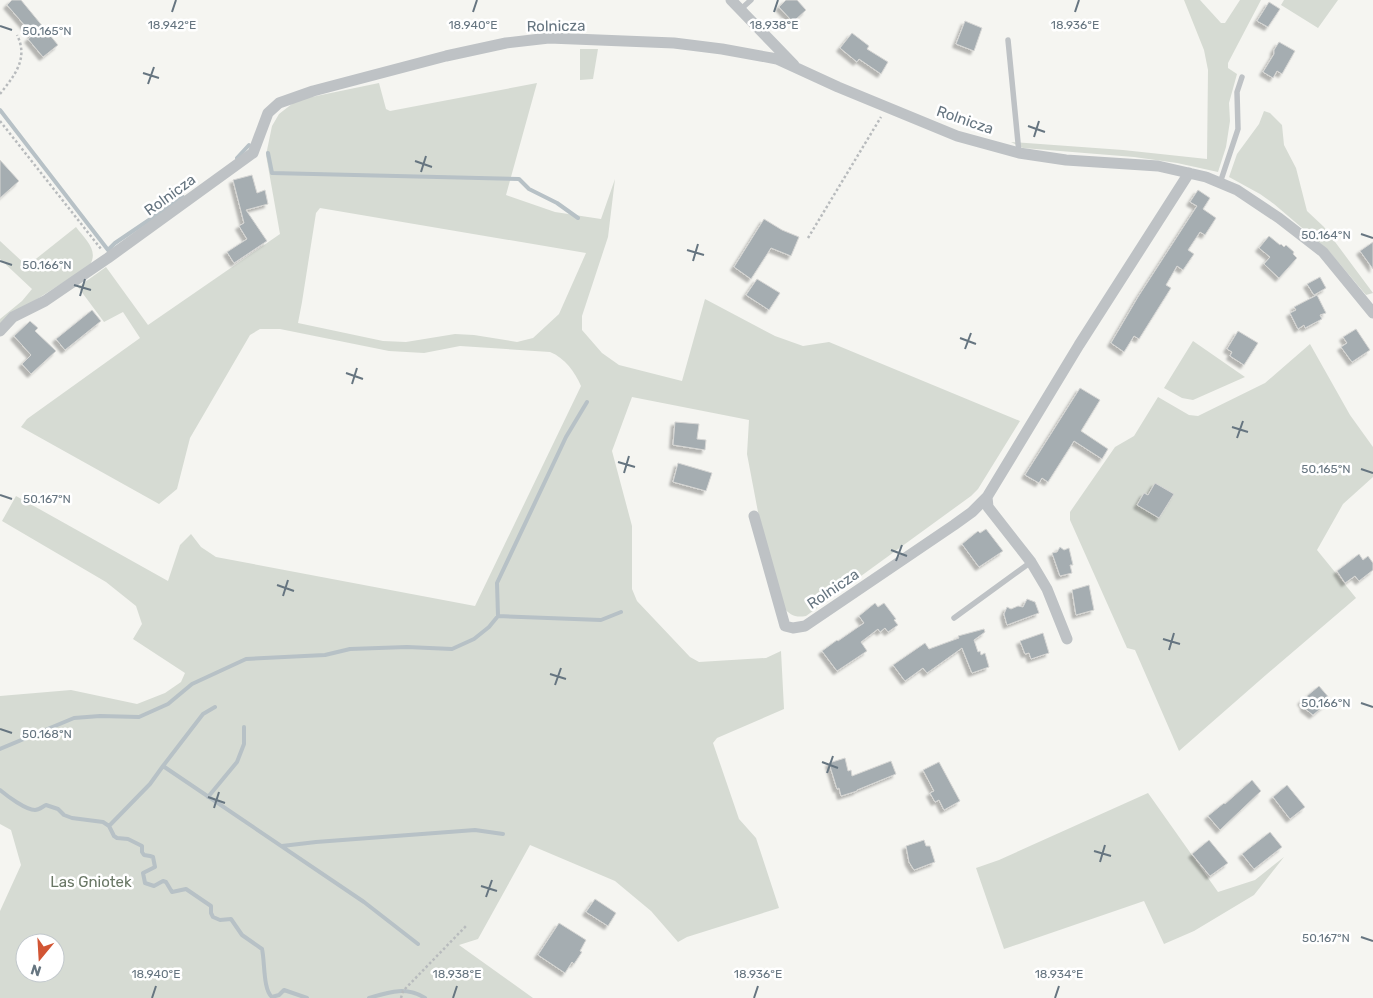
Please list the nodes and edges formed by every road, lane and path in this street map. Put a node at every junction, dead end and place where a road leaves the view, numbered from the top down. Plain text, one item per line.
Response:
1 (731, 0) edge
2 (751, 0) edge
3 (741, 9) junction
4 (17, 35) dead end
5 (1008, 40) dead end
6 (797, 68) junction
7 (1242, 77) dead end
8 (0, 94) edge
9 (887, 107) junction
10 (0, 121) edge
11 (1019, 153) junction
12 (1189, 173) junction
13 (1220, 183) junction
14 (808, 238) dead end
15 (108, 258) junction
16 (1373, 313) edge
17 (0, 332) edge
18 (987, 497) junction
19 (754, 516) dead end
20 (1031, 562) junction
21 (954, 618) dead end
22 (1067, 639) dead end
23 (466, 925) dead end
24 (401, 998) edge

1 - 3 street
2 - 3 lane
3 - 6 street
4 - 8 path
5 - 11 lane
6 - 9 street, Rolnicza
6 - 15 street, Rolnicza
7 - 13 lane
9 - 11 street, Rolnicza
9 - 14 path
10 - 15 path
11 - 12 street, Rolnicza
12 - 13 street, Rolnicza
12 - 18 street, Rolnicza
13 - 16 street, Rolnicza
15 - 17 street, Rolnicza
18 - 19 street, Rolnicza
18 - 20 street
20 - 21 lane
20 - 22 street
23 - 24 path

